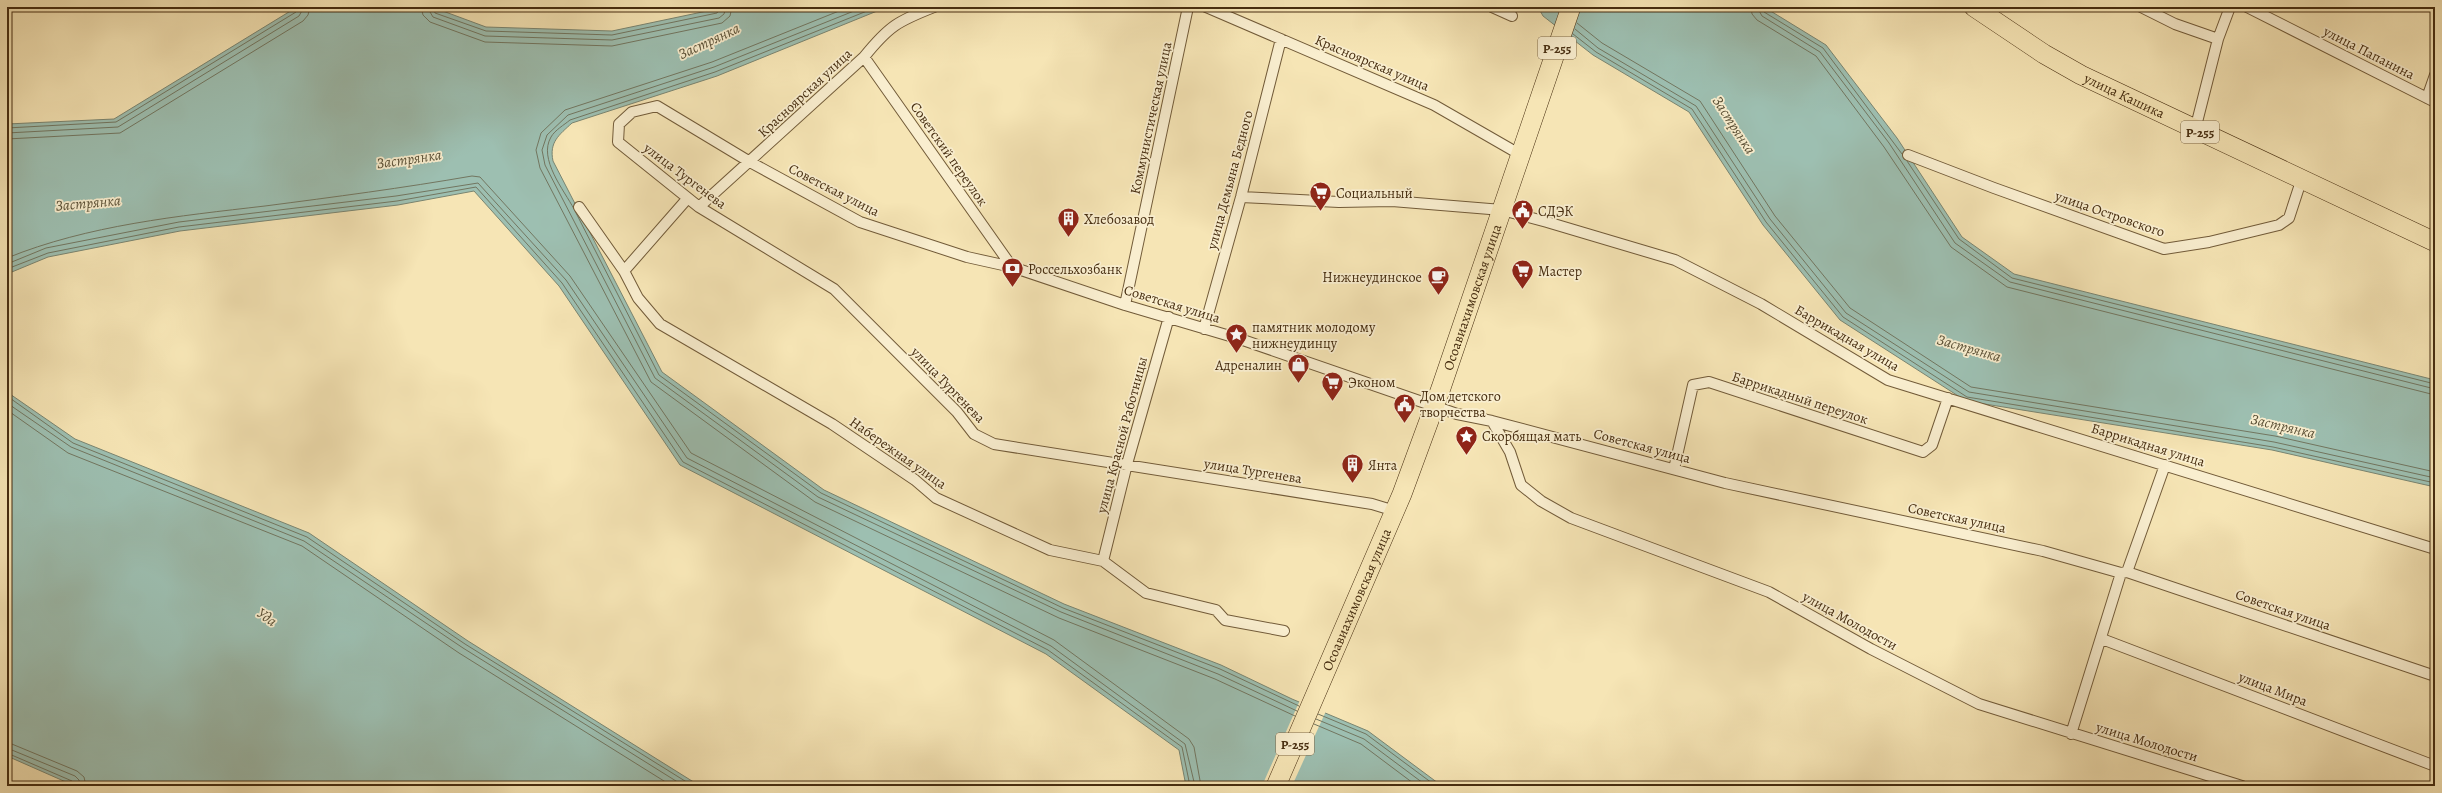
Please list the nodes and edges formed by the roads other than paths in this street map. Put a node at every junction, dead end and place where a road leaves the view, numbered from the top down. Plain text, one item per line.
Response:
1 (934, 7) edge
2 (1188, 7) edge
3 (1206, 7) edge
4 (1492, 7) edge
5 (1571, 7) edge
6 (1974, 7) edge
7 (2140, 7) edge
8 (2230, 7) edge
9 (2247, 7) edge
10 (1512, 16) dead end
11 (1281, 39) junction
12 (2218, 39) junction
13 (864, 57) junction
14 (2435, 75) edge
15 (2431, 100) edge
16 (2195, 130) junction
17 (618, 142) joint
18 (1521, 155) junction
19 (1908, 155) dead end
20 (750, 162) junction
21 (2302, 178) junction
22 (1241, 197) junction
23 (687, 199) junction
24 (579, 207) dead end
25 (699, 208) junction
26 (1502, 210) junction
27 (2435, 242) edge
28 (1012, 267) junction
29 (624, 271) junction
30 (1125, 305) junction
31 (1169, 317) junction
32 (1204, 329) junction
33 (1948, 398) junction
34 (1434, 407) junction
35 (1492, 421) junction
36 (1127, 464) junction
37 (2165, 465) junction
38 (1674, 469) junction
39 (1395, 510) junction
40 (2435, 549) edge
41 (1103, 561) junction
42 (2124, 573) junction
43 (1284, 631) dead end
44 (2102, 639) junction
45 (2435, 676) edge
46 (2071, 734) junction
47 (2435, 766) edge
48 (1276, 786) edge
49 (2242, 786) edge

1 - 13 street, Красноярская улица
2 - 30 street, Коммунистическая улица
3 - 11 street, Красноярская улица
4 - 10 street
5 - 18 highway, Осоавиахимовская улица / Р-255
6 - 16 highway, улица Кашика / Р-255
7 - 12 street
8 - 12 street
9 - 15 street, улица Папанина
11 - 18 street, Красноярская улица
11 - 22 street, улица Демьяна Бедного
12 - 16 street
13 - 20 street, Красноярская улица
13 - 28 street, Советский переулок
14 - 15 street
16 - 21 highway, улица Кашика / Р-255
17 - 20 street, Советская улица
17 - 23 street, улица Тургенева
18 - 26 highway, Осоавиахимовская улица / Р-255
19 - 21 street, улица Островского
20 - 25 street, Красноярская улица
20 - 28 street, Советская улица
21 - 27 highway, улица Кашика / Р-255
22 - 26 street, Баррикадная улица
22 - 32 street, улица Демьяна Бедного
23 - 25 street, улица Тургенева
23 - 29 street
24 - 29 street, Набережная улица
25 - 36 street, улица Тургенева
26 - 33 street, Баррикадная улица
26 - 34 highway, Осоавиахимовская улица / Р-255
28 - 30 street, Советская улица
29 - 41 street, Набережная улица
30 - 31 street, Советская улица
31 - 32 street, Советская улица
31 - 36 street, улица Красной Работницы
32 - 34 street, Советская улица
33 - 37 street, Баррикадная улица
33 - 38 street, Баррикадный переулок
34 - 35 street, Советская улица
34 - 39 highway, Осоавиахимовская улица / Р-255
35 - 38 street, Советская улица
35 - 46 street, улица Молодости
36 - 39 street, улица Тургенева
36 - 41 street, улица Красной Работницы
37 - 40 street, Баррикадная улица
37 - 42 street
38 - 42 street, Советская улица
39 - 48 highway, Осоавиахимовская улица / Р-255
41 - 43 street, Набережная улица
42 - 44 street
42 - 45 street, Советская улица
44 - 46 street
44 - 47 street, улица Мира
46 - 49 street, улица Молодости

